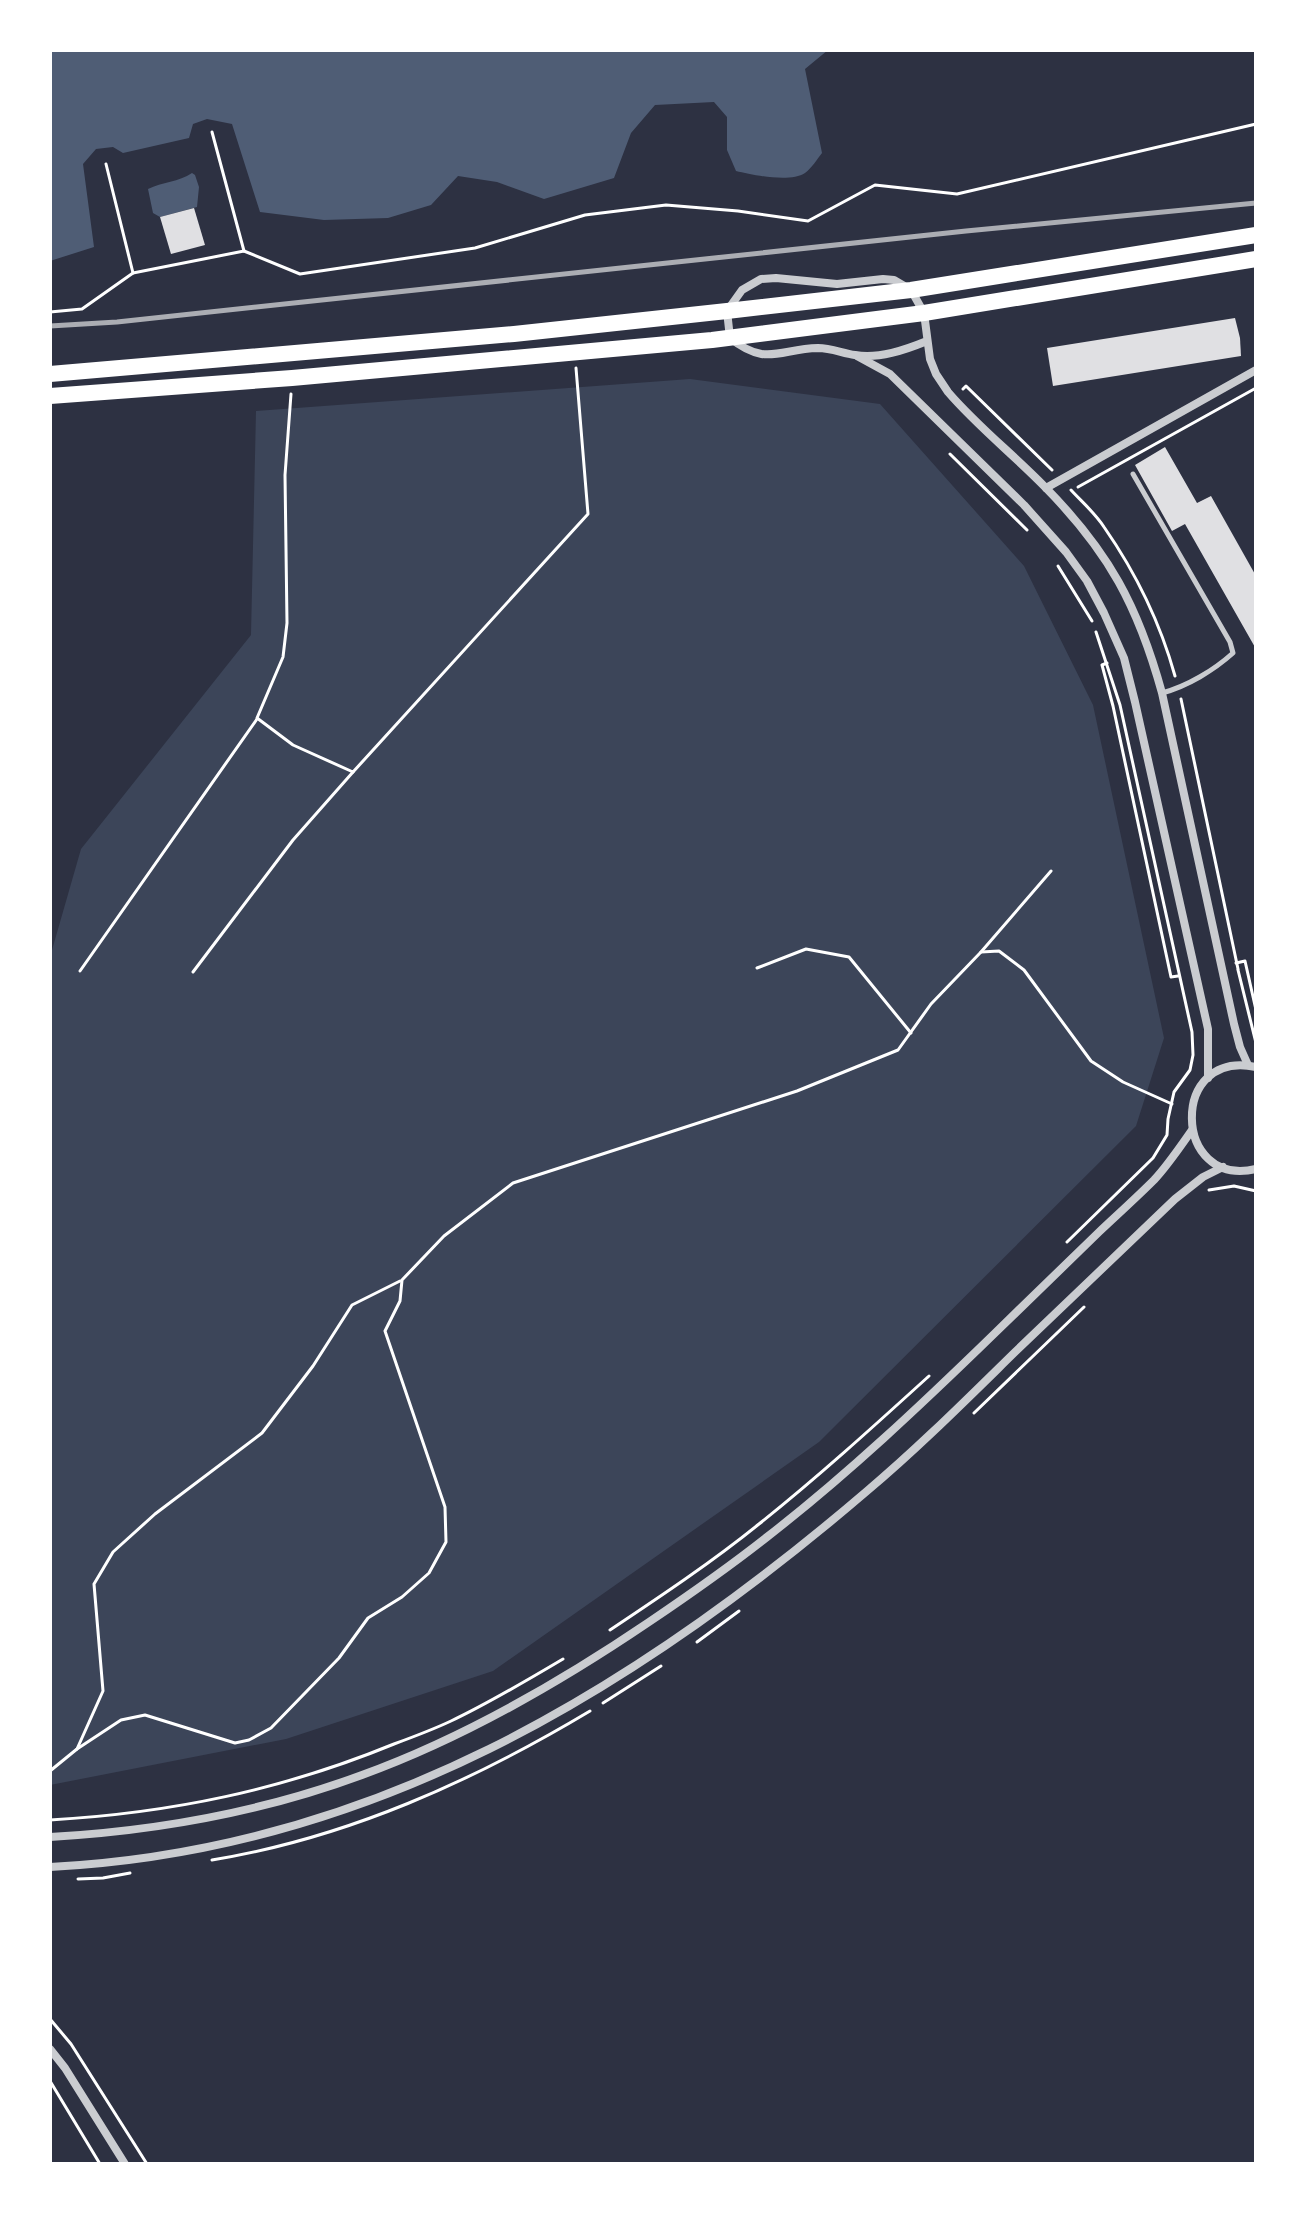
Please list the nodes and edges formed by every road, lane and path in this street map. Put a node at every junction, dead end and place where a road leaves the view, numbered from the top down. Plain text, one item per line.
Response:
1 (1256, 124) edge
2 (212, 132) dead end
3 (106, 164) dead end
4 (1256, 235) edge
5 (244, 251) junction
6 (1256, 259) edge
7 (133, 273) junction
8 (911, 290) junction
9 (727, 311) junction
10 (50, 312) edge
11 (924, 313) junction
12 (730, 338) junction
13 (927, 341) junction
14 (574, 352) junction
15 (856, 355) junction
16 (1256, 370) edge
17 (50, 374) edge
18 (292, 378) junction
19 (1256, 388) edge
20 (50, 396) edge
21 (945, 449) dead end
22 (1133, 474) dead end
23 (1078, 487) dead end
24 (1046, 488) junction
25 (1033, 536) dead end
26 (1052, 557) dead end
27 (1171, 643) dead end
28 (1160, 646) dead end
29 (1110, 662) junction
30 (1162, 693) junction
31 (257, 718) junction
32 (353, 772) junction
33 (1051, 871) dead end
34 (981, 952) junction
35 (1245, 961) dead end
36 (757, 968) dead end
37 (80, 971) dead end
38 (193, 972) dead end
39 (1171, 977) dead end
40 (1256, 1010) edge
41 (911, 1033) junction
42 (1252, 1066) edge
43 (1208, 1078) junction
44 (1172, 1104) junction
45 (1192, 1130) junction
46 (1223, 1167) junction
47 (1255, 1171) edge
48 (1064, 1246) dead end
49 (402, 1280) junction
50 (928, 1377) dead end
51 (600, 1637) dead end
52 (575, 1653) dead end
53 (77, 1749) junction
54 (50, 1771) edge
55 (50, 1820) edge
56 (50, 1837) edge
57 (50, 1867) edge
58 (50, 2019) edge
59 (50, 2049) edge
60 (50, 2081) edge
61 (100, 2164) edge
62 (125, 2164) edge
63 (147, 2164) edge

1 - 5 path
2 - 5 path
3 - 7 path
4 - 8 highway
5 - 7 path
6 - 11 highway
7 - 10 path
8 - 9 highway
8 - 9 street
8 - 11 street
9 - 12 street
9 - 17 highway
11 - 12 highway
11 - 13 street
12 - 14 highway
12 - 15 street
13 - 15 street
13 - 24 street
14 - 18 highway
14 - 32 path
15 - 43 street
16 - 24 street
18 - 20 highway
18 - 31 path
19 - 23 path
21 - 25 path
22 - 30 lane
24 - 30 street
26 - 29 path
27 - 28 path
29 - 39 path
29 - 44 path
30 - 42 street
31 - 32 path
31 - 37 path
32 - 38 path
33 - 34 path
34 - 41 path
34 - 44 path
35 - 40 path
36 - 41 path
41 - 49 path
42 - 43 street
43 - 45 street
44 - 48 path
45 - 46 street
45 - 56 street
46 - 47 street
46 - 57 street
49 - 53 path
49 - 53 path
50 - 51 path
52 - 55 path
53 - 54 path
58 - 63 path
59 - 62 street
60 - 61 path

